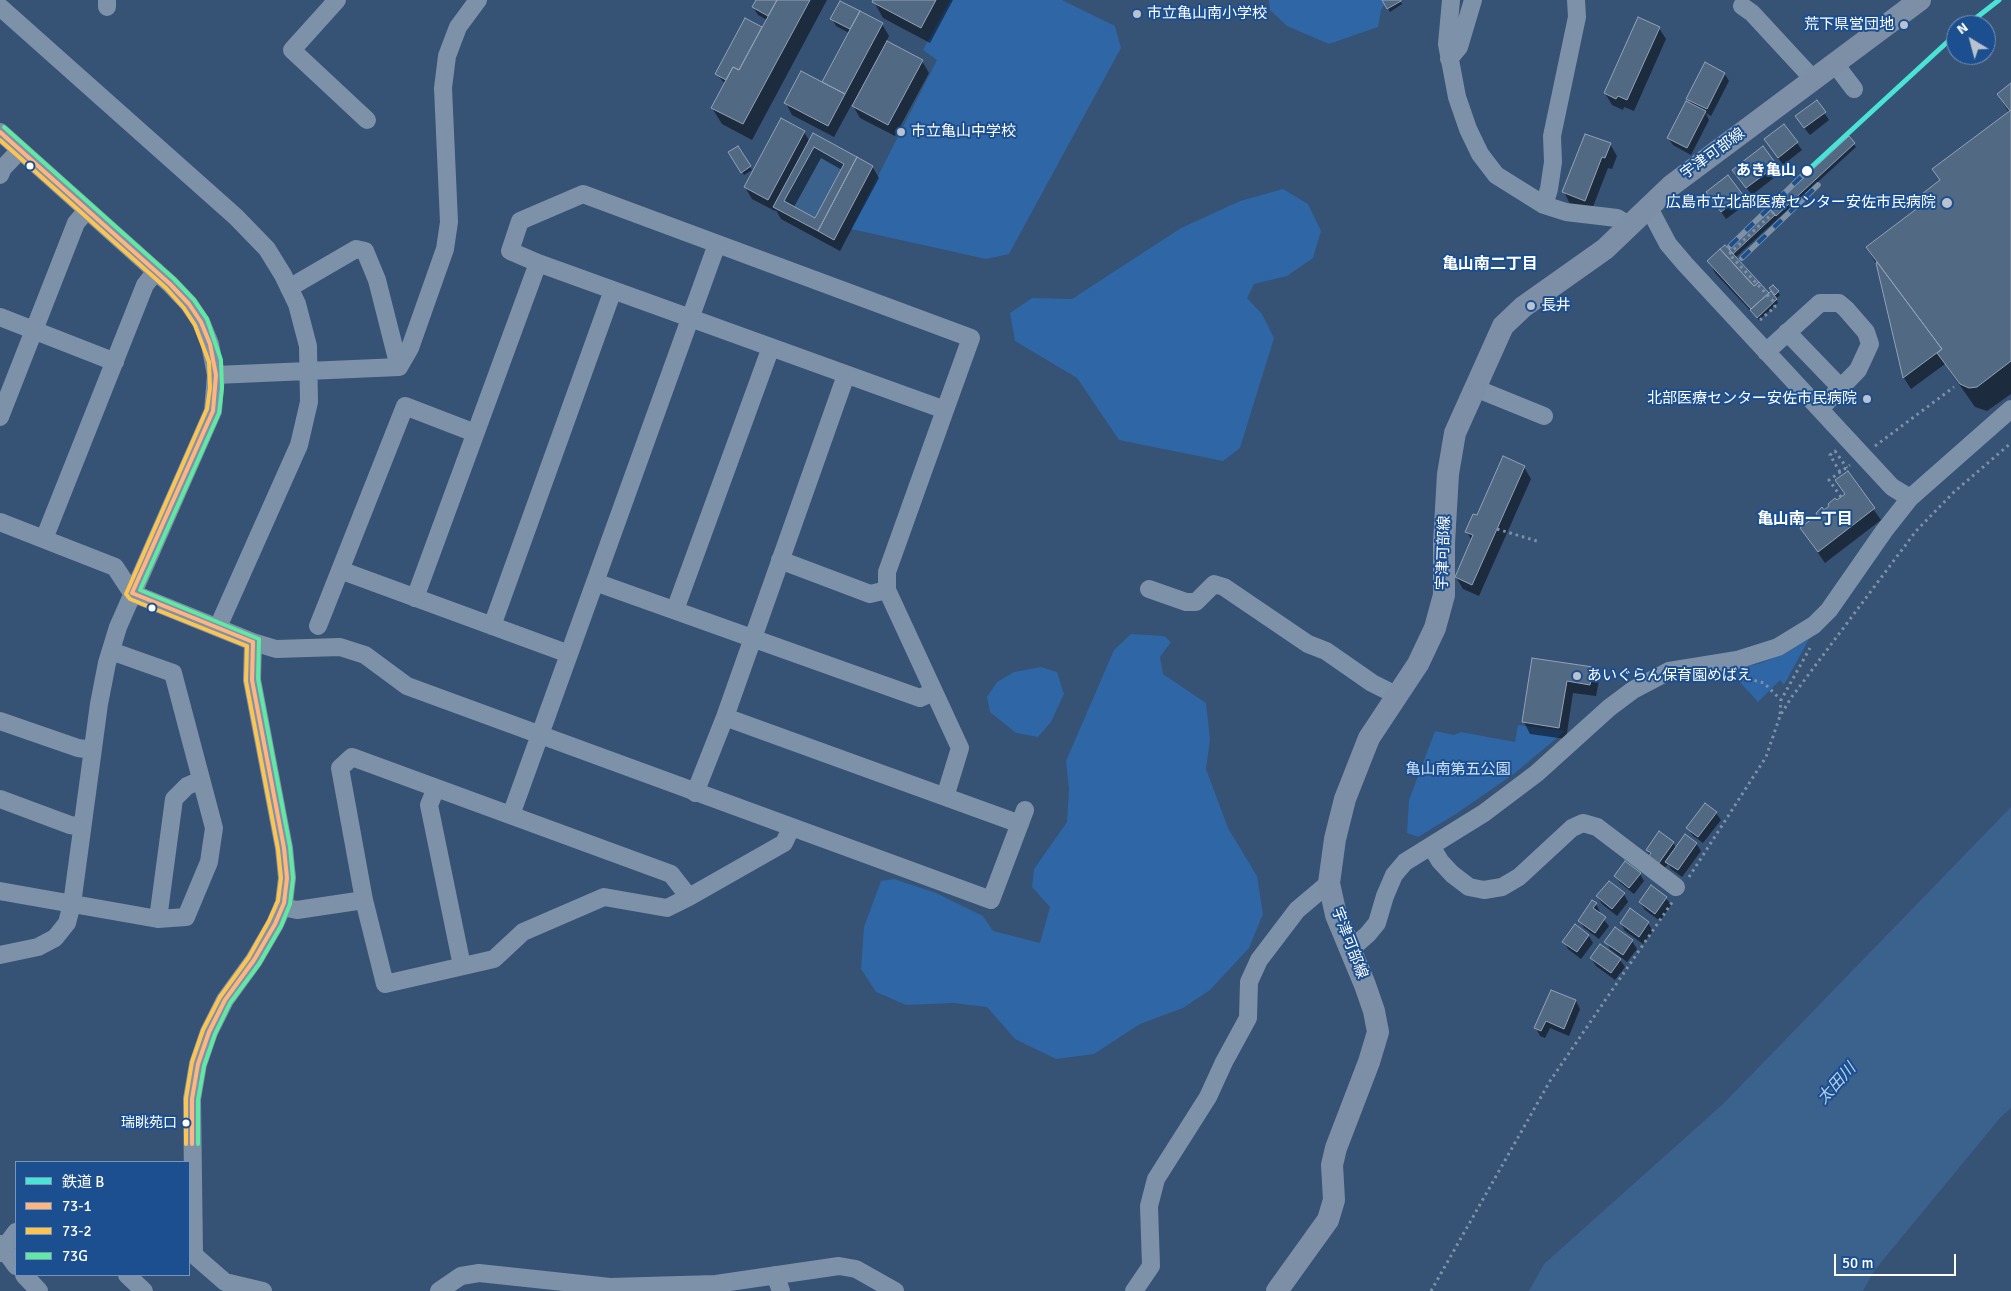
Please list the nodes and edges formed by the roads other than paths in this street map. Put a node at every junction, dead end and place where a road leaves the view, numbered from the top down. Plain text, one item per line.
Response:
1 (337, 0) edge
2 (478, 0) edge
3 (1451, 0) edge
4 (1473, 0) edge
5 (1576, 0) edge
6 (1920, 0) edge
7 (1742, 6) dead end
8 (0, 7) edge
9 (1449, 59) junction
10 (1835, 64) junction
11 (1814, 80) junction
12 (1854, 90) dead end
13 (368, 120) dead end
14 (0, 132) edge
15 (20, 150) junction
16 (0, 175) edge
17 (1544, 205) junction
18 (1648, 208) junction
19 (87, 210) junction
20 (1630, 226) junction
21 (717, 244) junction
22 (538, 263) junction
23 (156, 272) junction
24 (289, 288) junction
25 (613, 290) junction
26 (0, 317) edge
27 (691, 317) junction
28 (1792, 327) junction
29 (34, 331) junction
30 (771, 347) junction
31 (1766, 352) junction
32 (115, 362) junction
33 (399, 367) junction
34 (308, 371) junction
35 (216, 375) junction
36 (846, 375) junction
37 (1845, 385) junction
38 (1475, 388) junction
39 (1820, 409) junction
40 (2011, 409) edge
41 (945, 410) junction
42 (1544, 416) dead end
43 (0, 417) edge
44 (475, 433) junction
45 (1910, 498) junction
46 (0, 522) edge
47 (44, 539) junction
48 (780, 560) junction
49 (340, 570) junction
50 (595, 582) junction
51 (1149, 589) dead end
52 (887, 590) junction
53 (132, 593) junction
54 (415, 598) junction
55 (675, 610) junction
56 (318, 626) dead end
57 (492, 626) junction
58 (218, 627) junction
59 (753, 638) junction
60 (253, 642) junction
61 (111, 651) junction
62 (569, 654) junction
63 (933, 692) junction
64 (1398, 696) junction
65 (725, 717) junction
66 (0, 720) edge
67 (539, 736) junction
68 (92, 750) junction
69 (201, 780) junction
70 (436, 788) junction
71 (696, 793) junction
72 (945, 796) junction
73 (0, 799) edge
74 (511, 815) junction
75 (82, 827) junction
76 (791, 828) junction
77 (1431, 846) junction
78 (1329, 883) junction
79 (1679, 888) road end
80 (0, 892) edge
81 (688, 897) junction
82 (364, 900) junction
83 (72, 904) junction
84 (282, 907) junction
85 (158, 919) junction
86 (1351, 949) junction
87 (0, 955) edge
88 (462, 966) junction
89 (15, 1233) edge
90 (1, 1248) edge
91 (191, 1254) edge
92 (15, 1265) edge
93 (25, 1276) edge
94 (128, 1276) edge
95 (778, 1283) edge
96 (222, 1287) edge
97 (716, 1288) edge
98 (447, 1289) edge
99 (611, 1289) edge
100 (39, 1291) edge
101 (144, 1291) edge
102 (263, 1291) edge
103 (895, 1291) edge
104 (1134, 1291) edge
105 (1277, 1291) edge

1 - 13 street
2 - 33 street
3 - 9 street
4 - 9 street
5 - 17 street
6 - 10 main road, 宇津可部線
7 - 11 street
8 - 24 street
9 - 17 street
10 - 11 main road, 宇津可部線
10 - 12 street
11 - 18 main road, 宇津可部線
14 - 15 street
15 - 16 street
15 - 19 street
17 - 20 street
18 - 20 main road, 宇津可部線
18 - 31 street
19 - 23 street
19 - 29 street
20 - 38 main road, 宇津可部線
21 - 22 street
21 - 27 street
21 - 41 street
22 - 25 street
22 - 44 street
23 - 32 street
23 - 35 street
24 - 33 street
24 - 34 street
25 - 27 street
25 - 57 street
26 - 29 street
27 - 30 street
27 - 50 street
28 - 31 street
28 - 37 street
28 - 37 street
29 - 32 street
29 - 43 street
30 - 36 street
30 - 55 street
31 - 39 street
32 - 47 street
33 - 34 street
34 - 35 street
34 - 58 street
35 - 53 street
36 - 41 street
36 - 48 street
37 - 39 street
38 - 42 street
38 - 64 main road, 宇津可部線
39 - 45 street
40 - 45 street
41 - 52 street
44 - 49 street
44 - 54 street
45 - 77 street
46 - 47 street
47 - 53 street
48 - 52 street
48 - 59 street
49 - 54 street
49 - 56 street
50 - 55 street
50 - 62 street
51 - 64 street
52 - 63 street
53 - 58 street
53 - 61 street
54 - 57 street
55 - 59 street
57 - 62 street
58 - 60 street
59 - 63 street
59 - 65 street
60 - 67 street
60 - 84 street
61 - 68 street
61 - 69 street
62 - 67 street
63 - 72 street
64 - 78 main road, 宇津可部線
65 - 71 street
65 - 72 street
66 - 68 street
67 - 71 street
67 - 74 street
68 - 75 street
69 - 85 street
69 - 85 street
70 - 74 street
70 - 82 street
70 - 88 street
71 - 76 street
72 - 76 street
73 - 75 street
74 - 81 street
75 - 83 street
76 - 81 street
77 - 79 street
77 - 86 street
78 - 86 main road, 宇津可部線
78 - 104 street
80 - 83 street
81 - 88 street
82 - 84 street
82 - 88 street
83 - 85 street
83 - 87 street
84 - 91 street
86 - 105 main road, 宇津可部線
89 - 90 street
90 - 92 street
91 - 96 street
93 - 100 street
94 - 101 street
95 - 97 street
95 - 103 street
96 - 102 street
97 - 99 street
98 - 99 street

